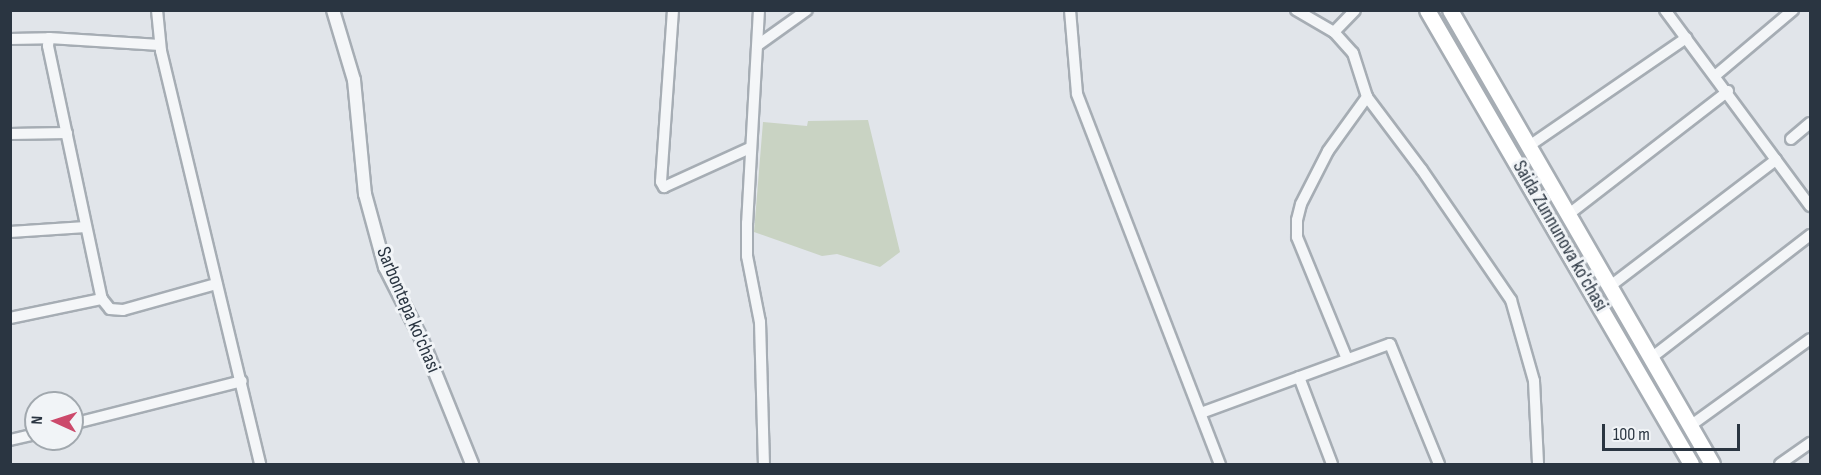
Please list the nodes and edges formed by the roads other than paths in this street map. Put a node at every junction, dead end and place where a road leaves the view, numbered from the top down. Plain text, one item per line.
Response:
1 (157, 10) edge
2 (333, 10) edge
3 (673, 10) edge
4 (759, 10) edge
5 (807, 10) edge
6 (1070, 10) edge
7 (1296, 10) edge
8 (1354, 10) edge
9 (1426, 10) edge
10 (1450, 10) edge
11 (1665, 10) edge
12 (1793, 10) edge
13 (1334, 32) junction
14 (49, 38) junction
15 (1686, 38) junction
16 (10, 39) edge
17 (160, 45) junction
18 (758, 45) junction
19 (1716, 75) junction
20 (1728, 91) junction
21 (1368, 97) junction
22 (1810, 123) edge
23 (67, 133) junction
24 (10, 134) edge
25 (1791, 139) dead end
26 (1529, 146) junction
27 (750, 148) junction
28 (1776, 160) junction
29 (1810, 206) edge
30 (1569, 214) junction
31 (86, 227) junction
32 (10, 232) edge
33 (1810, 235) edge
34 (216, 284) junction
35 (1609, 287) junction
36 (102, 299) junction
37 (10, 318) edge
38 (1810, 339) edge
39 (1651, 358) junction
40 (1347, 359) junction
41 (1299, 377) junction
42 (242, 381) junction
43 (1201, 413) junction
44 (84, 421) edge
45 (1690, 426) junction
46 (1810, 443) edge
47 (260, 465) edge
48 (472, 465) edge
49 (764, 465) edge
50 (1221, 465) edge
51 (1332, 465) edge
52 (1439, 465) edge
53 (1538, 465) edge
54 (1691, 465) edge
55 (1712, 465) edge
56 (1780, 465) edge

1 - 17 street
2 - 48 street, Sarbontepa ko'chasi
3 - 27 street
4 - 18 street
5 - 18 street
6 - 43 street
7 - 13 street
8 - 13 street
9 - 54 main road, Saida Zunnunova ko'chasi
10 - 26 main road, Saida Zunnunova ko'chasi
11 - 15 street
12 - 19 street
13 - 21 street
14 - 16 street
14 - 17 street
14 - 23 street
15 - 19 street
15 - 26 street
17 - 34 street
18 - 27 street
19 - 20 street
20 - 28 street
20 - 30 street
21 - 40 street
21 - 53 street
22 - 25 street
23 - 24 street
23 - 31 street
26 - 30 main road, Saida Zunnunova ko'chasi
27 - 49 street
28 - 29 street
28 - 35 street
30 - 35 main road, Saida Zunnunova ko'chasi
31 - 32 street
31 - 36 street
33 - 39 street
34 - 36 street
34 - 42 street
35 - 39 main road, Saida Zunnunova ko'chasi
36 - 37 street
38 - 45 street
39 - 45 main road, Saida Zunnunova ko'chasi
40 - 41 street
40 - 52 street
41 - 43 street
41 - 51 street
42 - 44 street
42 - 47 street
43 - 50 street
45 - 55 main road, Saida Zunnunova ko'chasi
46 - 56 street

